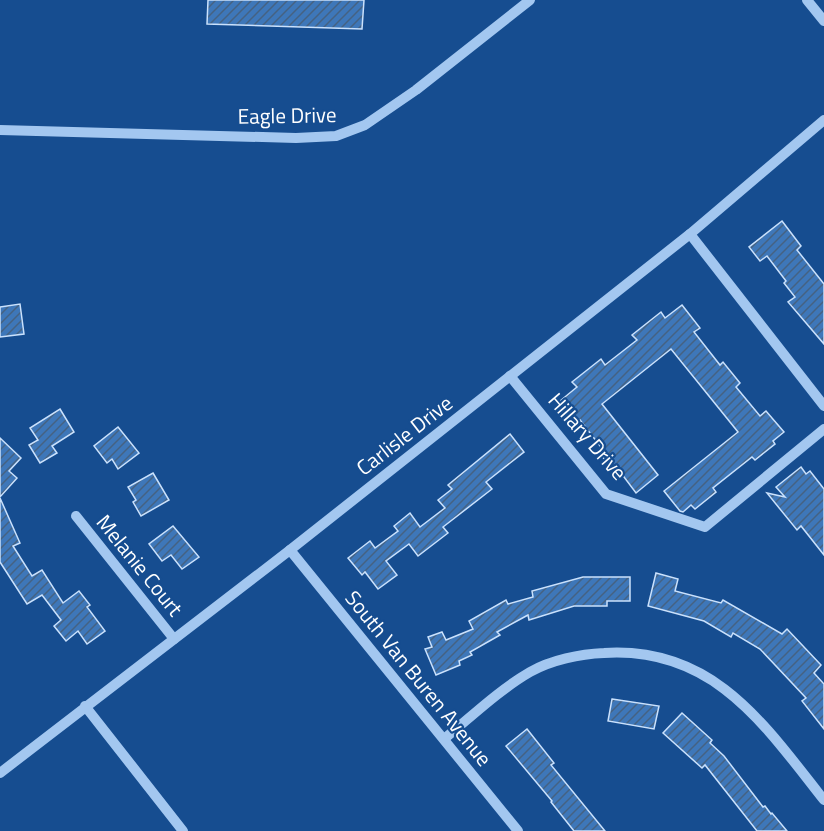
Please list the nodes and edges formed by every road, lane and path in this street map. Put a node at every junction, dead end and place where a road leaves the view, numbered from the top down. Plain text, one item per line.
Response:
1 (530, 0) edge
2 (807, 0) edge
3 (824, 21) edge
4 (824, 120) edge
5 (0, 130) edge
6 (690, 234) junction
7 (510, 376) junction
8 (824, 406) edge
9 (824, 429) edge
10 (76, 516) dead end
11 (290, 550) junction
12 (174, 639) junction
13 (86, 706) junction
14 (444, 739) junction
15 (0, 772) edge
16 (824, 800) edge
17 (183, 831) edge
18 (518, 831) edge

1 - 5 street, Eagle Drive
2 - 3 street
4 - 6 street, Carlisle Drive
6 - 7 street, Carlisle Drive
6 - 8 street
7 - 9 street, Hillary Drive
7 - 11 street, Carlisle Drive
10 - 12 street, Melanie Court
11 - 12 street, Carlisle Drive
11 - 14 street, South Van Buren Avenue
12 - 13 street, Carlisle Drive
13 - 15 street, Carlisle Drive
13 - 17 street
14 - 16 street
14 - 18 street, South Van Buren Avenue

